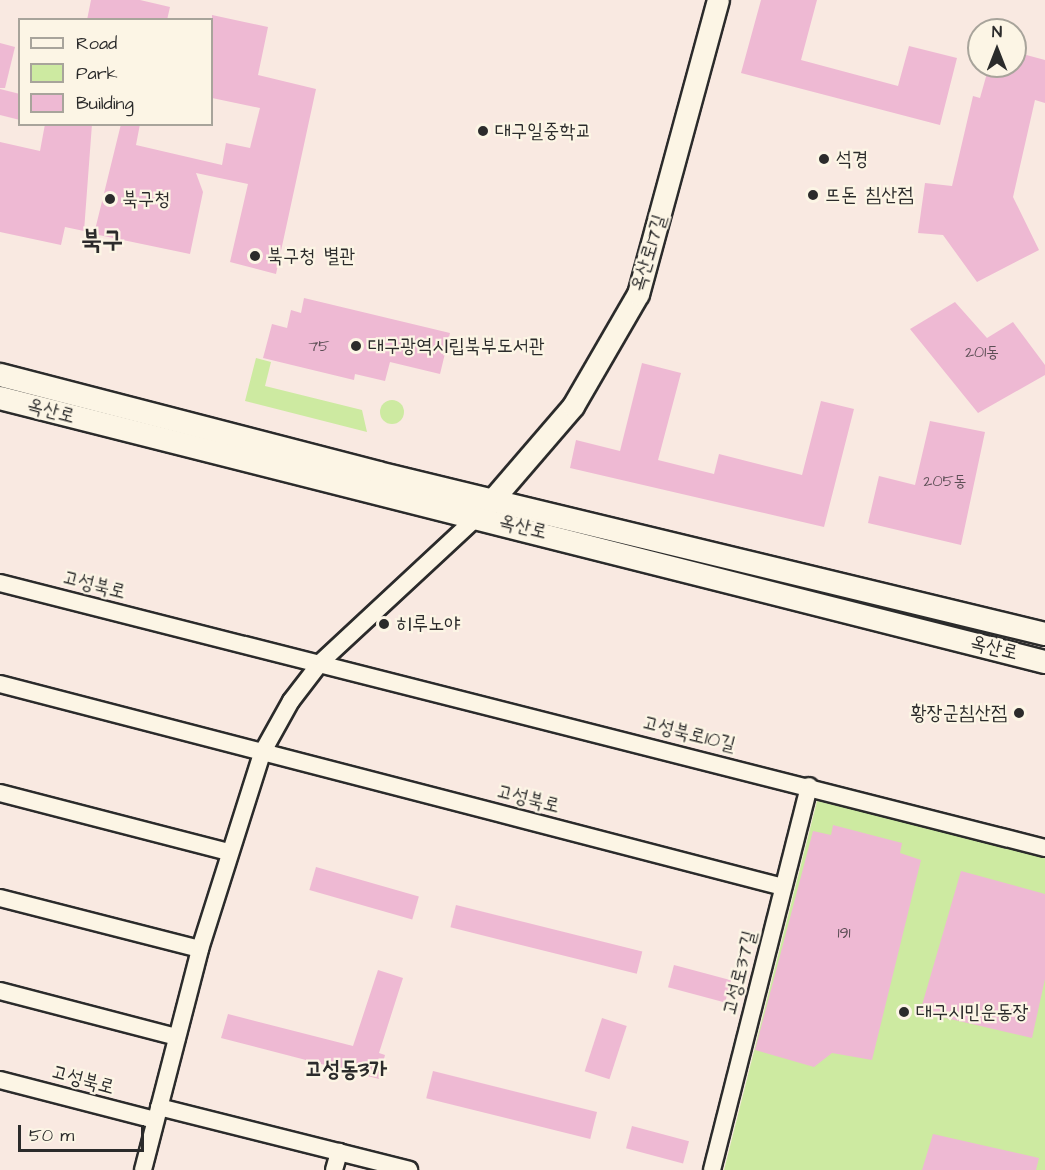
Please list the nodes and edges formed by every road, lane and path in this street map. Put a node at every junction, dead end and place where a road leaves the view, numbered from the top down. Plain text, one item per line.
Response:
1 (718, 0) edge
2 (0, 375) edge
3 (0, 398) edge
4 (484, 508) junction
5 (1, 586) edge
6 (1045, 634) edge
7 (321, 662) junction
8 (1045, 662) edge
9 (0, 684) edge
10 (262, 753) junction
11 (809, 786) junction
12 (0, 793) edge
13 (1045, 848) edge
14 (228, 852) junction
15 (783, 887) junction
16 (0, 898) edge
17 (200, 949) junction
18 (0, 991) edge
19 (177, 1037) junction
20 (0, 1080) edge
21 (157, 1113) junction
22 (339, 1152) junction
23 (143, 1170) edge
24 (334, 1170) edge
25 (409, 1170) edge
26 (712, 1170) edge

1 - 4 street, 옥산로17길
2 - 4 main road, 옥산로
3 - 4 main road, 옥산로
4 - 6 main road, 옥산로
4 - 7 street
4 - 8 main road, 옥산로
5 - 7 street, 고성북로
7 - 10 street
7 - 11 street, 고성북로10길
9 - 10 street, 고성북로
10 - 14 street
10 - 15 street, 고성북로
11 - 13 street, 고성북로10길
11 - 15 street, 고성로37길
12 - 14 street
14 - 17 street
15 - 26 street, 고성로37길
16 - 17 street
17 - 19 street
18 - 19 street
19 - 21 street
20 - 21 street, 고성북로
21 - 22 street, 고성북로
21 - 23 street
22 - 24 street
22 - 25 street, 고성북로

